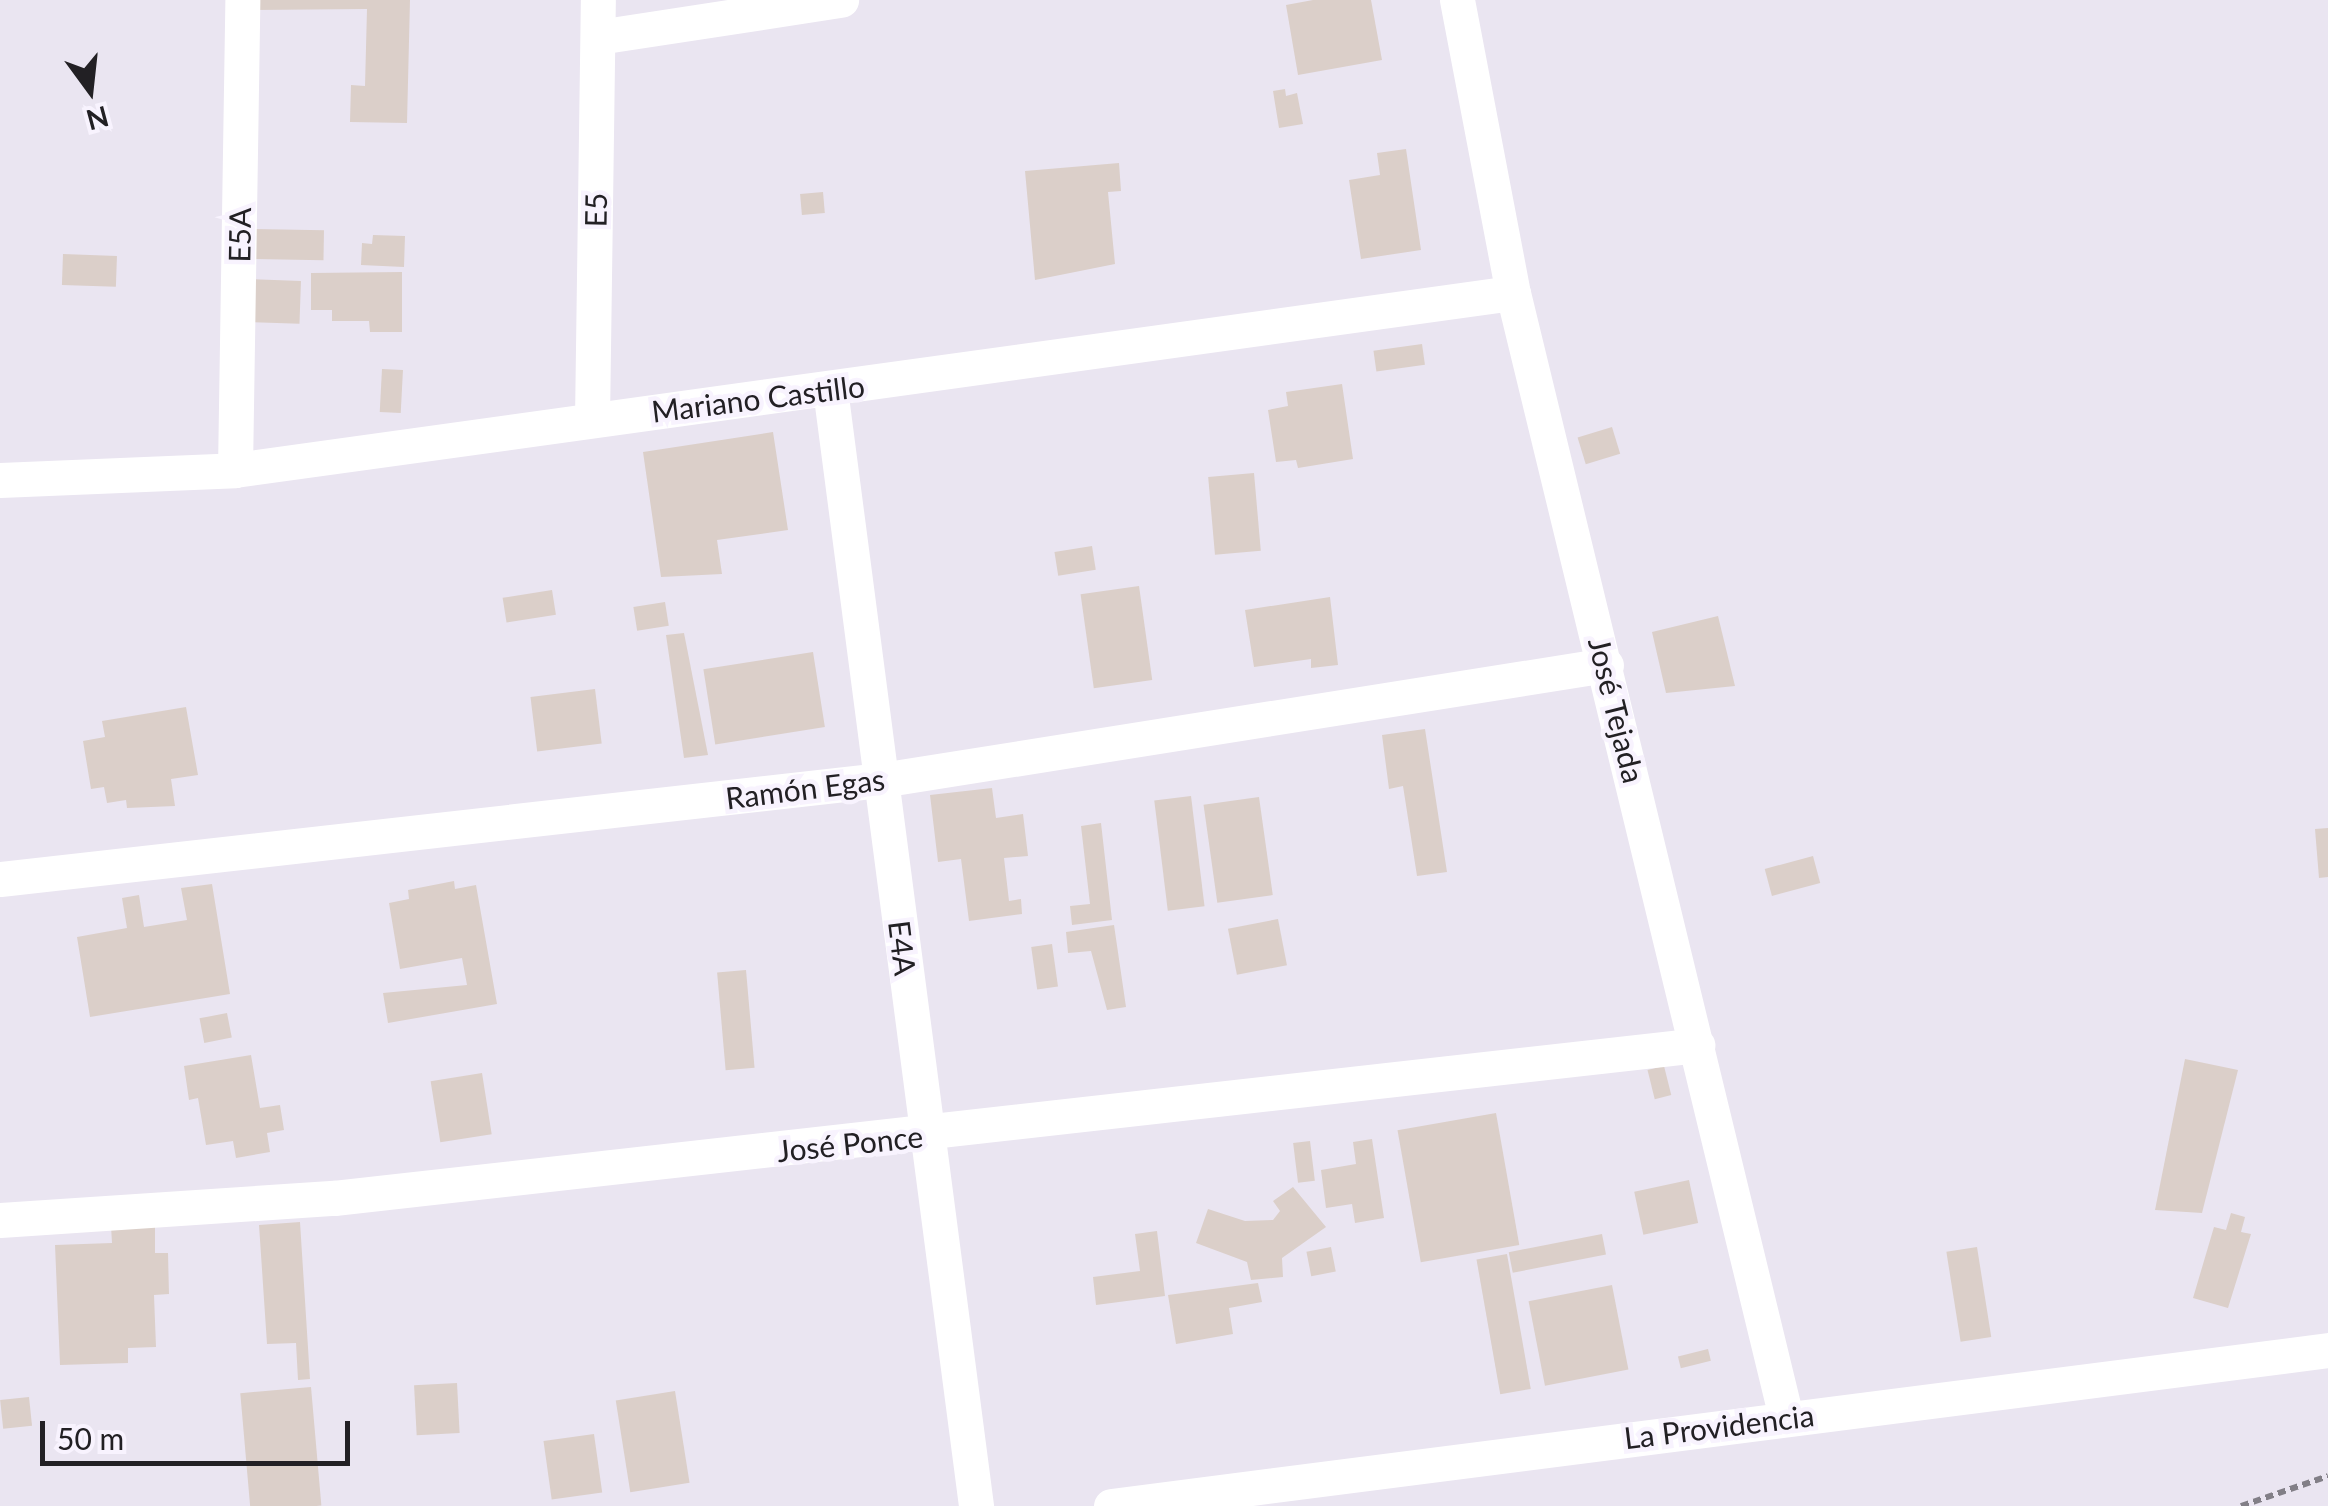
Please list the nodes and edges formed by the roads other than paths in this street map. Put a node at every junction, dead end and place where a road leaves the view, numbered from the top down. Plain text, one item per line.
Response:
1 (242, 0) edge
2 (598, 0) edge
3 (841, 0) edge
4 (1458, 0) edge
5 (598, 37) junction
6 (1513, 293) junction
7 (830, 390) junction
8 (592, 420) junction
9 (235, 470) junction
10 (0, 480) edge
11 (1606, 665) junction
12 (881, 780) junction
13 (0, 879) edge
14 (1697, 1045) junction
15 (928, 1135) junction
16 (0, 1220) edge
17 (2328, 1350) edge
18 (1786, 1417) junction
19 (976, 1506) edge
20 (1111, 1506) edge

1 - 9 street, E5A
2 - 5 street, E5
3 - 5 street
4 - 6 street, José Tejada
5 - 8 street, E5
6 - 7 street, Mariano Castillo
6 - 11 street, José Tejada
7 - 8 street, Mariano Castillo
7 - 12 street, E4A
8 - 9 street, Mariano Castillo
9 - 10 street, Mariano Castillo
11 - 12 street, Ramón Egas
11 - 14 street, José Tejada
12 - 13 street, Ramón Egas
12 - 15 street, E4A
14 - 15 street, José Ponce
14 - 18 street, José Tejada
15 - 16 street, José Ponce
15 - 19 street, E4A
17 - 18 street, La Providencia
18 - 20 street, La Providencia

